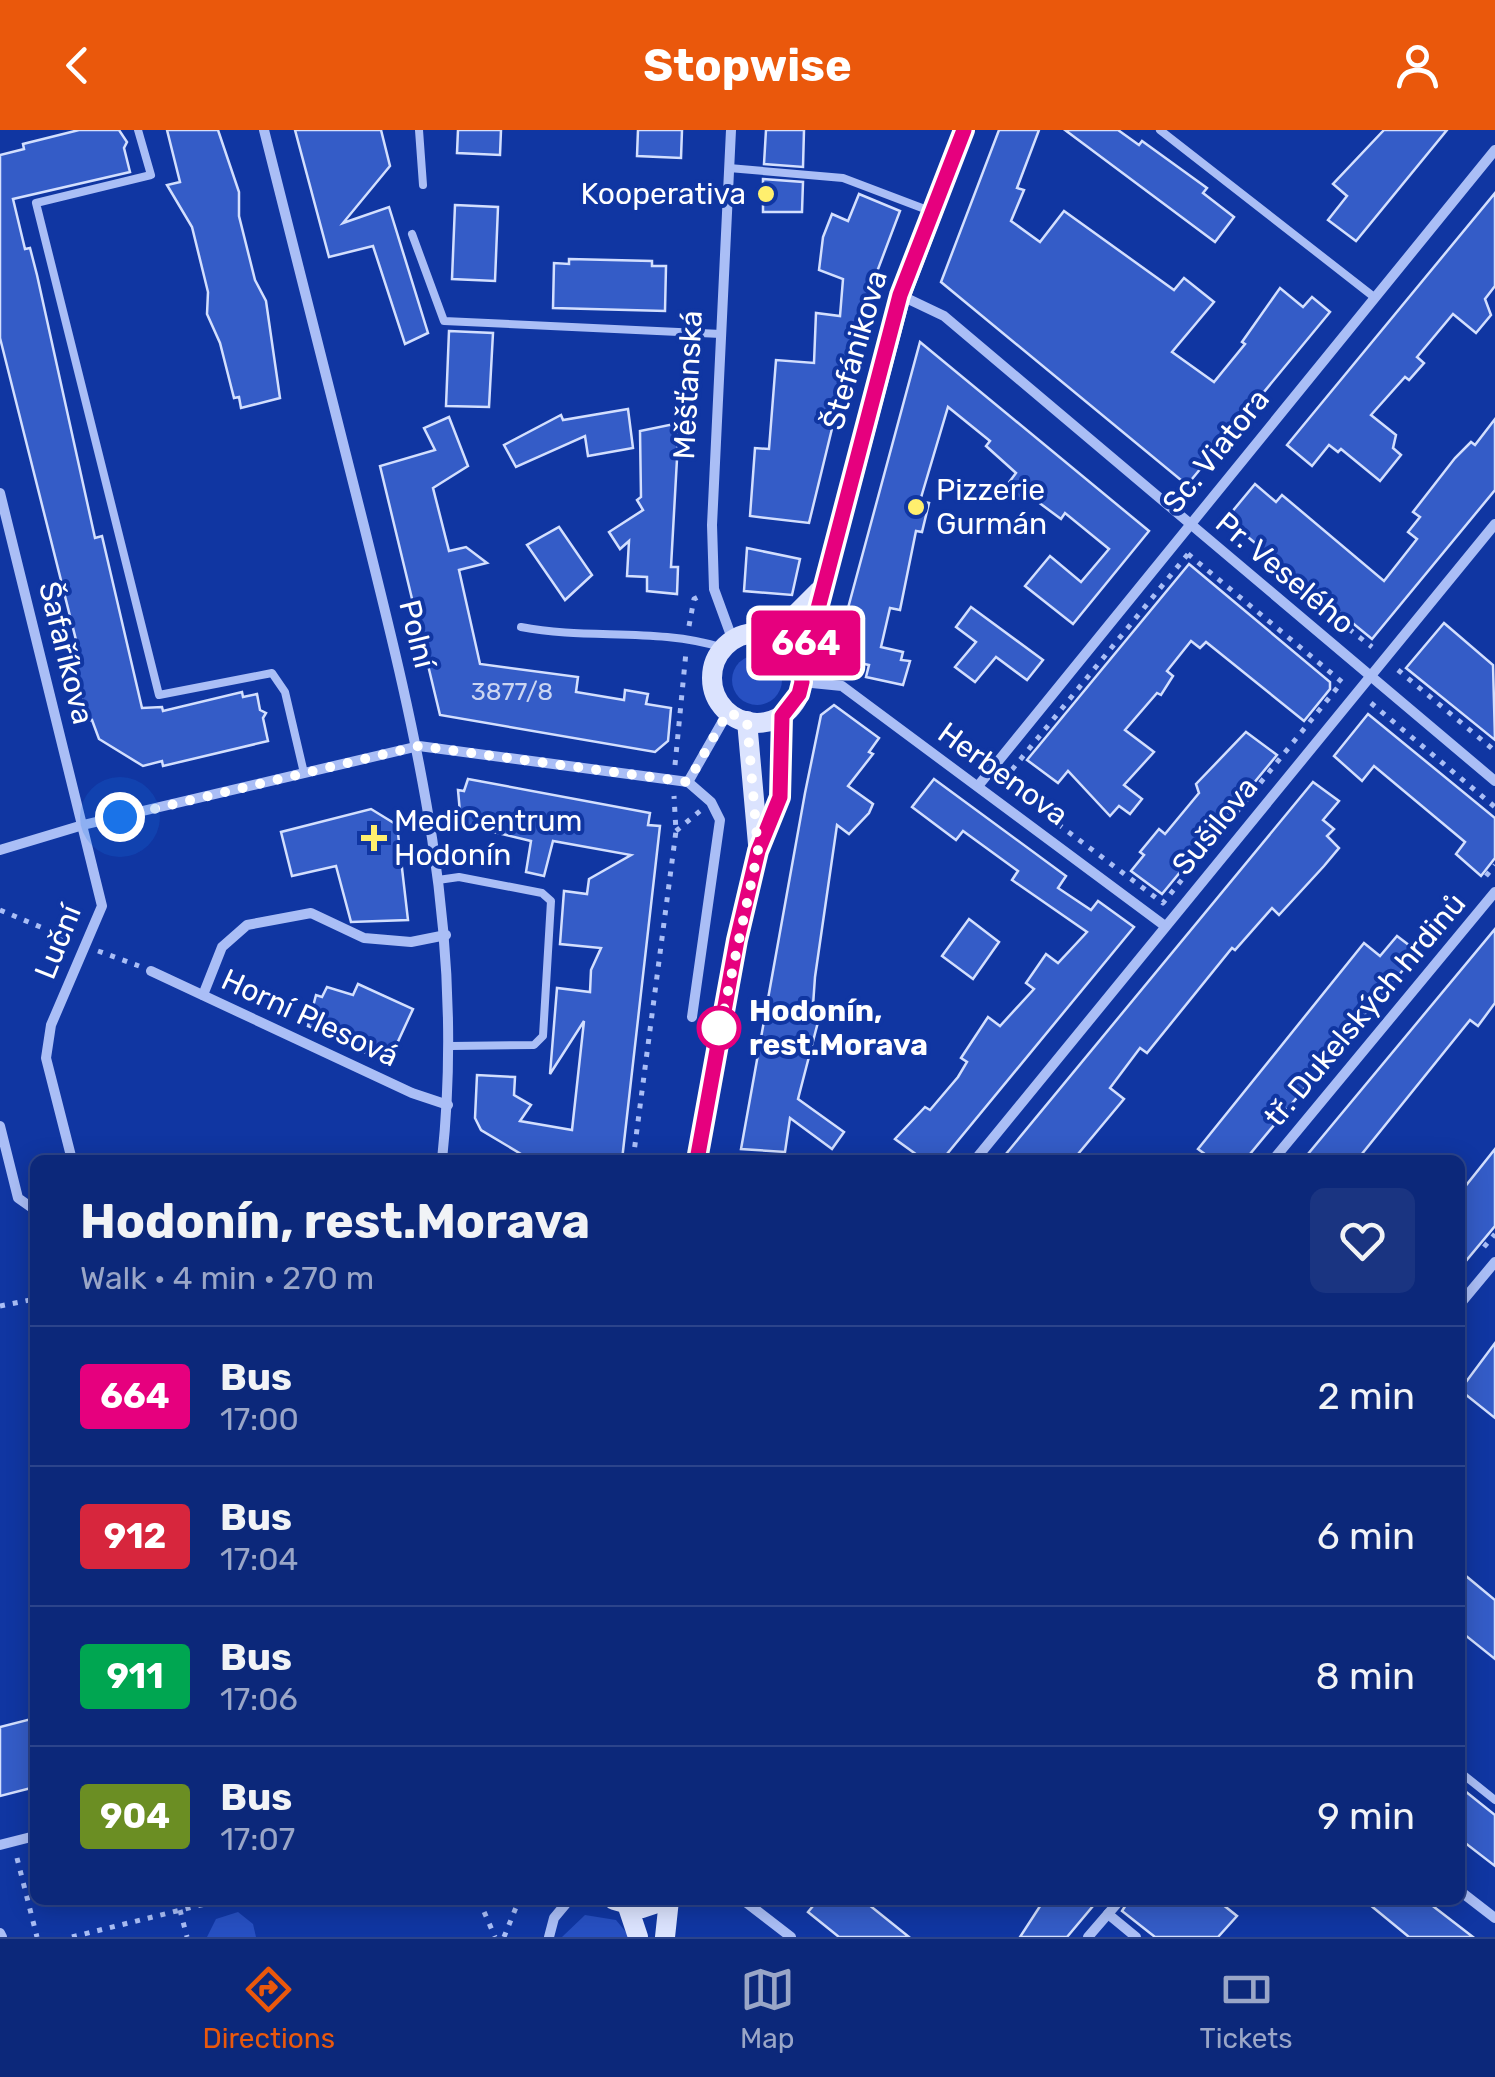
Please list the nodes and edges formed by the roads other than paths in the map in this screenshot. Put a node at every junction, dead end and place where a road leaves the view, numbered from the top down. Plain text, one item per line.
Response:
1 (138, 130) edge
2 (264, 130) edge
3 (419, 130) edge
4 (731, 130) edge
5 (964, 130) edge
6 (1160, 130) edge
7 (1495, 150) edge
8 (729, 168) junction
9 (423, 185) dead end
10 (930, 211) junction
11 (412, 234) dead end
12 (900, 295) junction
13 (1374, 297) junction
14 (721, 334) junction
15 (0, 492) edge
16 (1495, 524) edge
17 (1188, 525) junction
18 (820, 591) junction
19 (522, 627) dead end
20 (774, 636) junction
21 (728, 644) junction
22 (798, 657) junction
23 (1370, 676) junction
24 (802, 682) junction
25 (738, 716) junction
26 (782, 716) junction
27 (419, 746) junction
28 (304, 773) junction
29 (1495, 781) edge
30 (688, 782) junction
31 (978, 786) junction
32 (83, 826) junction
33 (0, 850) edge
34 (758, 851) junction
35 (438, 880) junction
36 (1495, 892) edge
37 (1166, 926) junction
38 (446, 935) junction
39 (152, 971) dead end
40 (203, 995) junction
41 (692, 1017) dead end
42 (451, 1046) junction
43 (448, 1105) junction
44 (0, 1126) edge
45 (71, 1155) edge
46 (443, 1155) edge
47 (697, 1155) edge
48 (979, 1155) edge
49 (1277, 1155) edge
50 (30, 1206) edge
51 (1495, 1262) edge
52 (1465, 1298) edge
53 (1465, 1776) edge
54 (1495, 1800) edge
55 (30, 1837) edge
56 (0, 1845) edge
57 (1465, 1895) edge
58 (565, 1905) edge
59 (622, 1905) edge
60 (667, 1905) edge
61 (749, 1905) edge
62 (1116, 1905) edge
63 (1108, 1914) junction
64 (1495, 1918) edge
65 (549, 1937) edge
66 (638, 1937) edge
67 (664, 1937) edge
68 (791, 1937) edge
69 (1088, 1937) edge
70 (1136, 1937) edge

1 - 28 lane
2 - 27 street, Polní
3 - 9 lane
4 - 8 street, Měšťanská
5 - 10 main road, Štefánikova
6 - 13 lane
7 - 13 street, Sc. Viatora
8 - 10 lane
8 - 14 street, Měšťanská
10 - 12 main road, Štefánikova
11 - 14 lane
12 - 17 street, Pr. Veselého
12 - 18 main road, Štefánikova
13 - 17 street, Sc. Viatora
14 - 21 street, Měšťanská
15 - 32 street, Šafaříkova
16 - 23 street, Sušilova
17 - 23 street, Pr. Veselého
17 - 31 street, Sc. Viatora
18 - 20 main road
18 - 22 main road, Štefánikova
19 - 21 lane
20 - 21 main road
20 - 22 main road
21 - 25 main road
22 - 24 main road
23 - 29 street, Pr. Veselého
23 - 37 street, Sušilova
24 - 26 main road
24 - 31 street, Herbenova
25 - 26 main road
25 - 30 street
25 - 34 main road
26 - 34 main road
27 - 28 street
27 - 30 street
27 - 35 street, Polní
28 - 32 street
30 - 41 street
31 - 37 street, Herbenova
32 - 33 street
32 - 45 street, Luční
34 - 47 main road
35 - 38 street, Polní
35 - 42 lane
36 - 49 street, tř. Dukelských hrdinů
37 - 48 street, Sušilova
38 - 40 street
38 - 42 street, Polní
39 - 40 street, Horní Plesová
40 - 43 street, Horní Plesová
42 - 43 street, Polní
43 - 46 street, Polní
44 - 50 street
51 - 52 street
53 - 54 lane
55 - 56 street
57 - 64 street
58 - 65 street
59 - 66 main road
60 - 67 main road
61 - 68 street
62 - 63 street
63 - 69 street
63 - 70 street

